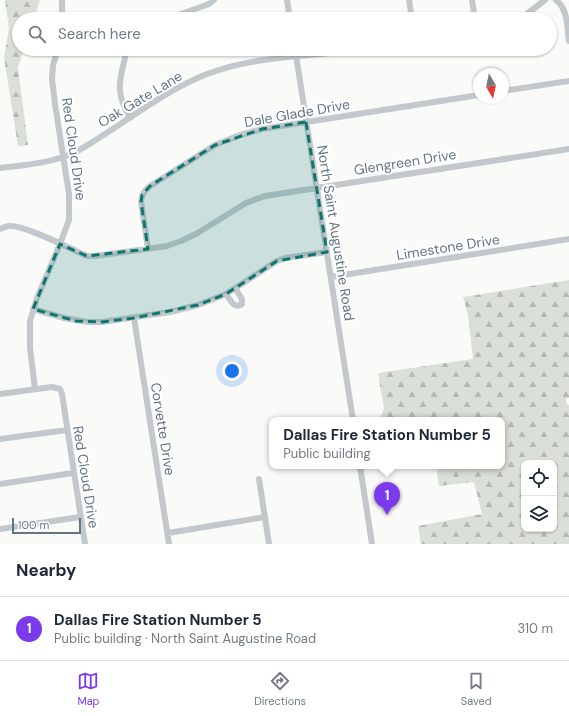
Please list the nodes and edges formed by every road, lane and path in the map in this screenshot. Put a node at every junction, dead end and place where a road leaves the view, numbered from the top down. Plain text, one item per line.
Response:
1 (62, 0) edge
2 (214, 0) edge
3 (287, 0) edge
4 (409, 0) edge
5 (472, 0) edge
6 (545, 0) edge
7 (556, 0) edge
8 (62, 12) edge
9 (187, 12) edge
10 (289, 12) edge
11 (411, 12) edge
12 (474, 12) edge
13 (529, 12) edge
14 (569, 41) edge
15 (56, 56) edge
16 (125, 56) edge
17 (296, 56) joint
18 (569, 81) edge
19 (509, 91) edge
20 (473, 96) edge
21 (130, 118) junction
22 (306, 122) junction
23 (569, 149) edge
24 (63, 158) junction
25 (0, 168) edge
26 (317, 187) junction
27 (0, 228) edge
28 (569, 239) edge
29 (60, 244) junction
30 (148, 249) junction
31 (327, 252) junction
32 (331, 277) junction
33 (235, 288) junction
34 (226, 294) junction
35 (33, 309) junction
36 (134, 318) junction
37 (35, 389) junction
38 (0, 394) edge
39 (353, 417) edge
40 (67, 430) junction
41 (0, 439) edge
42 (360, 469) edge
43 (73, 473) junction
44 (259, 480) dead end
45 (0, 484) edge
46 (80, 516) junction
47 (265, 517) junction
48 (0, 529) edge
49 (168, 533) junction
50 (85, 544) edge
51 (169, 544) edge
52 (269, 544) edge
53 (372, 544) edge

1 - 8 street
2 - 9 street
3 - 10 street
4 - 11 street
5 - 12 street
6 - 13 street
7 - 14 street
15 - 24 street, Red Cloud Drive
16 - 21 street
17 - 21 street, Oak Gate Lane
17 - 22 street, North Saint Augustine Road
18 - 19 street
20 - 22 street, Dale Glade Drive
21 - 24 street, Oak Gate Lane
22 - 26 street, North Saint Augustine Road
22 - 30 street, Dale Glade Drive
23 - 26 street, Glengreen Drive
24 - 25 street, Oak Gate Lane
24 - 29 street, Red Cloud Drive
26 - 30 street, Glengreen Drive
26 - 31 street, North Saint Augustine Road
27 - 29 street, Glengreen Drive
28 - 32 street, Limestone Drive
29 - 30 street, Glengreen Drive
29 - 35 street, Red Cloud Drive
31 - 32 street, North Saint Augustine Road
31 - 33 street
32 - 39 street, North Saint Augustine Road
33 - 34 street
33 - 34 street
34 - 36 street
35 - 36 street
35 - 37 street, Red Cloud Drive
36 - 49 street, Corvette Drive
37 - 38 street
37 - 40 street, Red Cloud Drive
40 - 41 street
40 - 43 street, Red Cloud Drive
42 - 53 street
43 - 45 street
43 - 46 street, Red Cloud Drive
44 - 47 street
46 - 48 street
46 - 50 street, Red Cloud Drive
47 - 49 street
47 - 52 street
49 - 51 street, Corvette Drive

